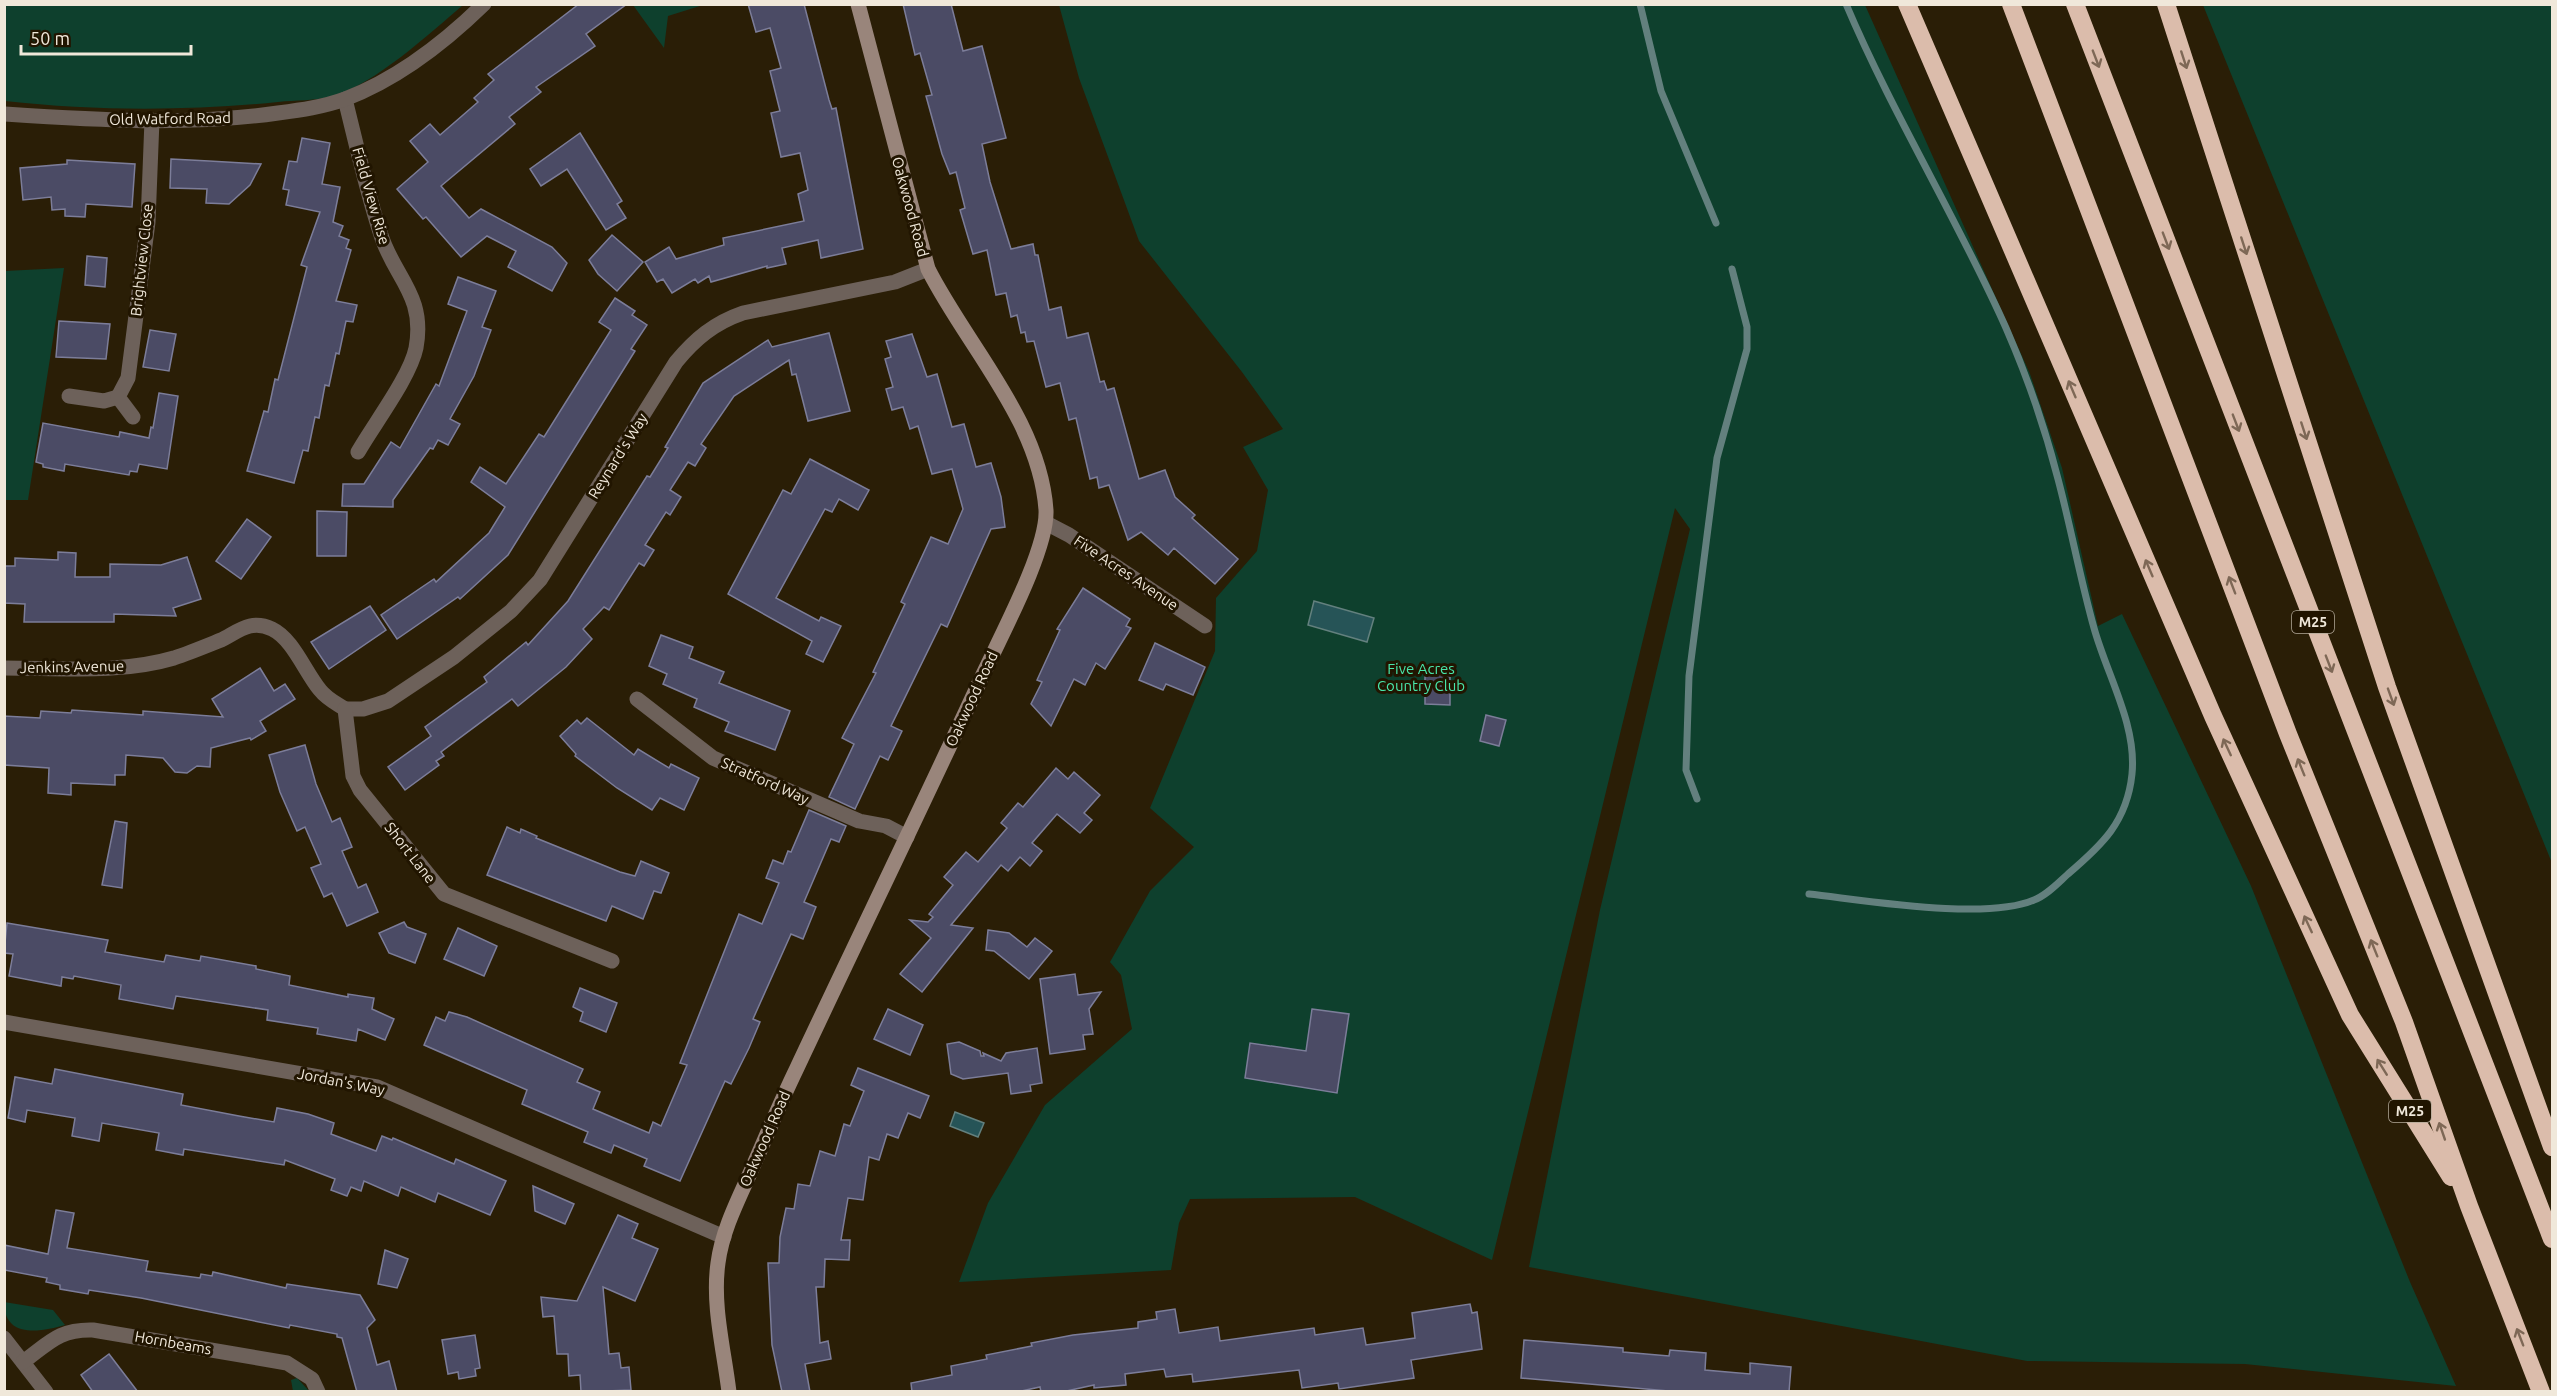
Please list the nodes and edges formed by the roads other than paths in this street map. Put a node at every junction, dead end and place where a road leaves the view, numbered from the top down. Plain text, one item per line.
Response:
1 (484, 4) edge
2 (858, 4) edge
3 (1907, 4) edge
4 (2011, 4) edge
5 (2075, 4) edge
6 (2166, 4) edge
7 (345, 99) junction
8 (4, 114) edge
9 (152, 120) junction
10 (928, 269) junction
11 (69, 396) dead end
12 (118, 397) junction
13 (133, 417) dead end
14 (358, 452) dead end
15 (1046, 523) junction
16 (1205, 626) dead end
17 (4, 668) edge
18 (637, 699) dead end
19 (345, 709) junction
20 (907, 837) junction
21 (612, 961) dead end
22 (4, 1022) edge
23 (2553, 1147) edge
24 (2469, 1206) junction
25 (724, 1237) junction
26 (2553, 1239) edge
27 (4, 1338) edge
28 (23, 1362) junction
29 (46, 1392) edge
30 (318, 1392) edge
31 (729, 1392) edge
32 (2541, 1392) edge

1 - 7 street, Old Watford Road
2 - 10 street, Oakwood Road
24 -> 3 highway, M25
24 -> 4 highway, M25
5 -> 26 highway, M25
6 -> 23 highway
7 - 9 street, Old Watford Road
7 - 14 street, Field View Rise
8 - 9 street, Old Watford Road
9 - 12 street, Brightview Close
10 - 15 street, Oakwood Road
10 - 19 street, Reynard's Way
11 - 12 street
12 - 13 street
15 - 16 street, Five Acres Avenue
15 - 20 street, Oakwood Road
17 - 19 street, Jenkins Avenue
18 - 20 street, Stratford Way
19 - 21 street, Short Lane
20 - 25 street, Oakwood Road
22 - 25 street, Jordan's Way
32 -> 24 highway, M25
25 - 31 street, Oakwood Road
27 - 28 street
28 - 29 street
28 - 30 street, Hornbeams

